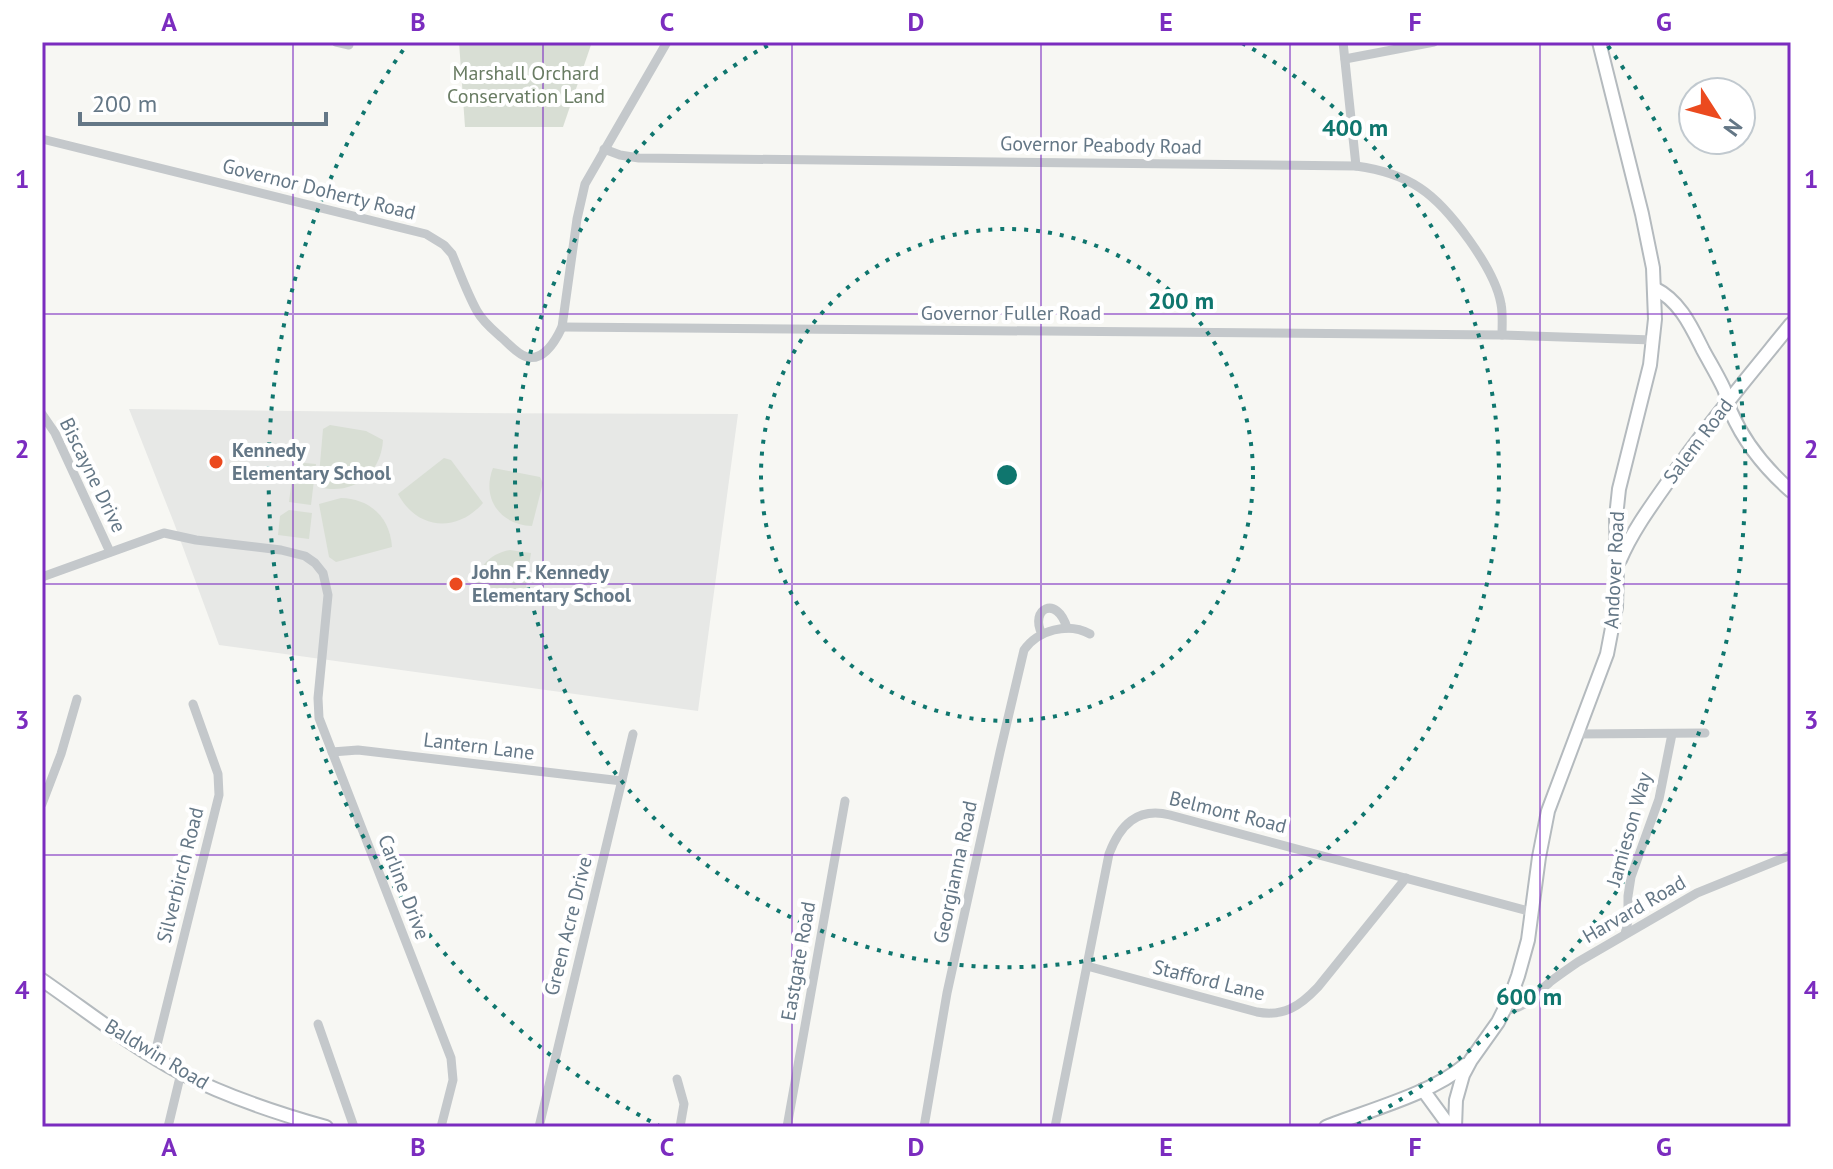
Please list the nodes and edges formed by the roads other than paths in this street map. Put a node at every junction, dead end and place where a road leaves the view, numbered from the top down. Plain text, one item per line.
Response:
1 (336, 42) edge
2 (667, 42) edge
3 (1343, 42) edge
4 (1434, 42) edge
5 (1599, 42) edge
6 (349, 45) dead end
7 (1345, 59) junction
8 (42, 139) edge
9 (604, 149) junction
10 (1356, 166) junction
11 (1654, 288) junction
12 (1791, 324) edge
13 (562, 327) junction
14 (1502, 335) junction
15 (1653, 340) junction
16 (1728, 401) junction
17 (42, 414) edge
18 (1791, 491) edge
19 (1635, 529) junction
20 (1616, 530) junction
21 (110, 552) junction
22 (1617, 567) junction
23 (42, 577) edge
24 (1067, 628) junction
25 (1042, 634) junction
26 (1090, 634) dead end
27 (77, 699) dead end
28 (193, 704) dead end
29 (1705, 733) dead end
30 (633, 734) dead end
31 (1576, 734) junction
32 (1672, 734) junction
33 (332, 752) junction
34 (622, 781) junction
35 (845, 801) dead end
36 (42, 804) edge
37 (1791, 855) edge
38 (1406, 878) junction
39 (1532, 912) junction
40 (1625, 934) junction
41 (1087, 966) junction
42 (42, 980) edge
43 (1505, 1010) junction
44 (318, 1024) dead end
45 (154, 1057) junction
46 (1471, 1060) junction
47 (181, 1073) junction
48 (677, 1079) dead end
49 (1423, 1090) junction
50 (168, 1127) edge
51 (326, 1127) edge
52 (354, 1127) edge
53 (441, 1127) edge
54 (539, 1127) edge
55 (680, 1127) edge
56 (787, 1127) edge
57 (924, 1127) edge
58 (1055, 1127) edge
59 (1328, 1127) edge
60 (1452, 1127) edge

1 - 6 street
2 - 9 street
3 - 7 street
4 - 7 street
5 - 11 main road, Andover Road
7 - 10 street
8 - 13 street, Governor Doherty Road
9 - 10 street, Governor Peabody Road
9 - 13 street
10 - 14 street, Governor Peabody Road
11 - 15 main road, Andover Road
11 - 16 main road
12 - 16 main road, Salem Road
13 - 14 street, Governor Fuller Road
14 - 15 street, Governor Fuller Road
15 - 20 main road, Andover Road
16 - 18 main road
16 - 19 main road, Salem Road
17 - 21 street, Biscayne Drive
19 - 20 main road
19 - 22 main road, Salem Road
20 - 22 main road, Andover Road
21 - 23 street, Carline Drive
21 - 33 street, Carline Drive
22 - 31 main road, Andover Road
24 - 25 street, Georgianna Road
24 - 25 street, Georgianna Road
24 - 26 street, Georgianna Road
25 - 57 street, Georgianna Road
27 - 36 street
28 - 45 street, Silverbirch Road
29 - 32 street
30 - 34 street, Green Acre Drive
31 - 32 street
31 - 39 main road, Andover Road
32 - 40 street, Jamieson Way
33 - 34 street, Lantern Lane
33 - 53 street, Carline Drive
34 - 54 street, Green Acre Drive
35 - 56 street, Eastgate Road
37 - 40 street, Harvard Road
38 - 39 street, Belmont Road
38 - 41 street, Stafford Lane
38 - 41 street, Belmont Road
39 - 43 main road, Andover Road
40 - 43 street, Harvard Road
41 - 58 street, Belmont Road
42 - 45 main road, Baldwin Road
43 - 46 main road, Andover Road
44 - 52 street
45 - 47 main road, Baldwin Road
46 - 49 main road
46 - 60 main road, Andover Road
47 - 50 street
47 - 51 main road, Baldwin Road
48 - 55 street
49 - 59 main road
49 - 60 main road

